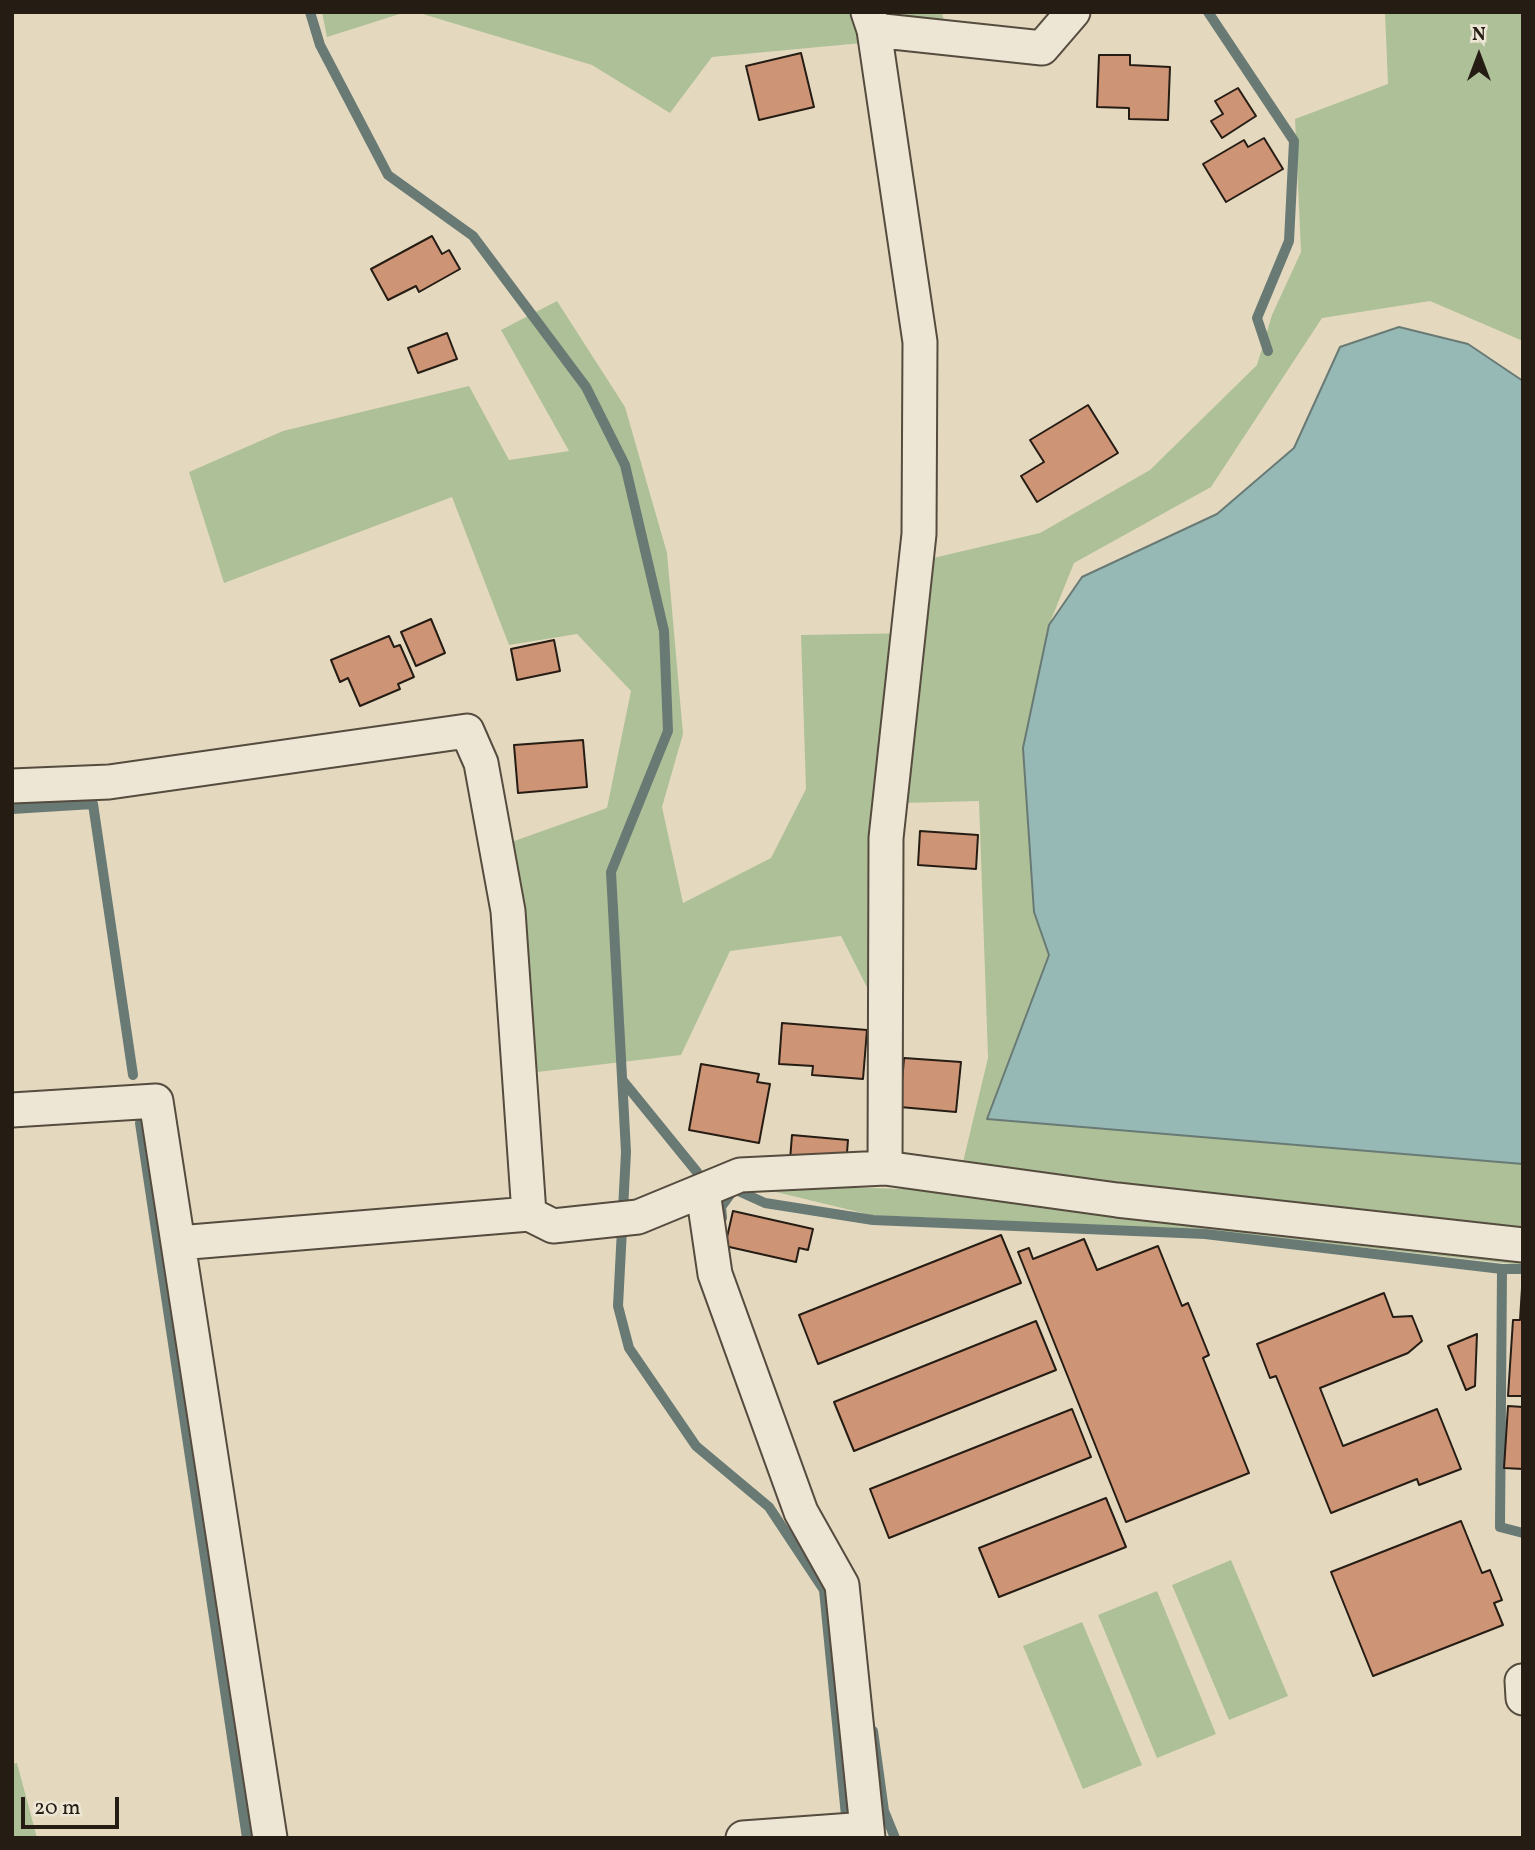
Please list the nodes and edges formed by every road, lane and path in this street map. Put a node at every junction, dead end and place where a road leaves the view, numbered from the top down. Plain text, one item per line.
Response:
1 (1073, 12) edge
2 (871, 21) edge
3 (12, 786) edge
4 (12, 1110) edge
5 (885, 1168) junction
6 (703, 1192) junction
7 (529, 1214) junction
8 (177, 1243) junction
9 (1523, 1245) edge
10 (1522, 1681) edge
11 (1523, 1698) edge
12 (867, 1833) edge
13 (270, 1838) edge
14 (743, 1838) edge

1 - 2 street
2 - 5 street
3 - 7 street
4 - 8 street
5 - 6 street
5 - 9 street
6 - 7 street
6 - 12 street
7 - 8 street
8 - 13 street
10 - 11 street
12 - 14 street

